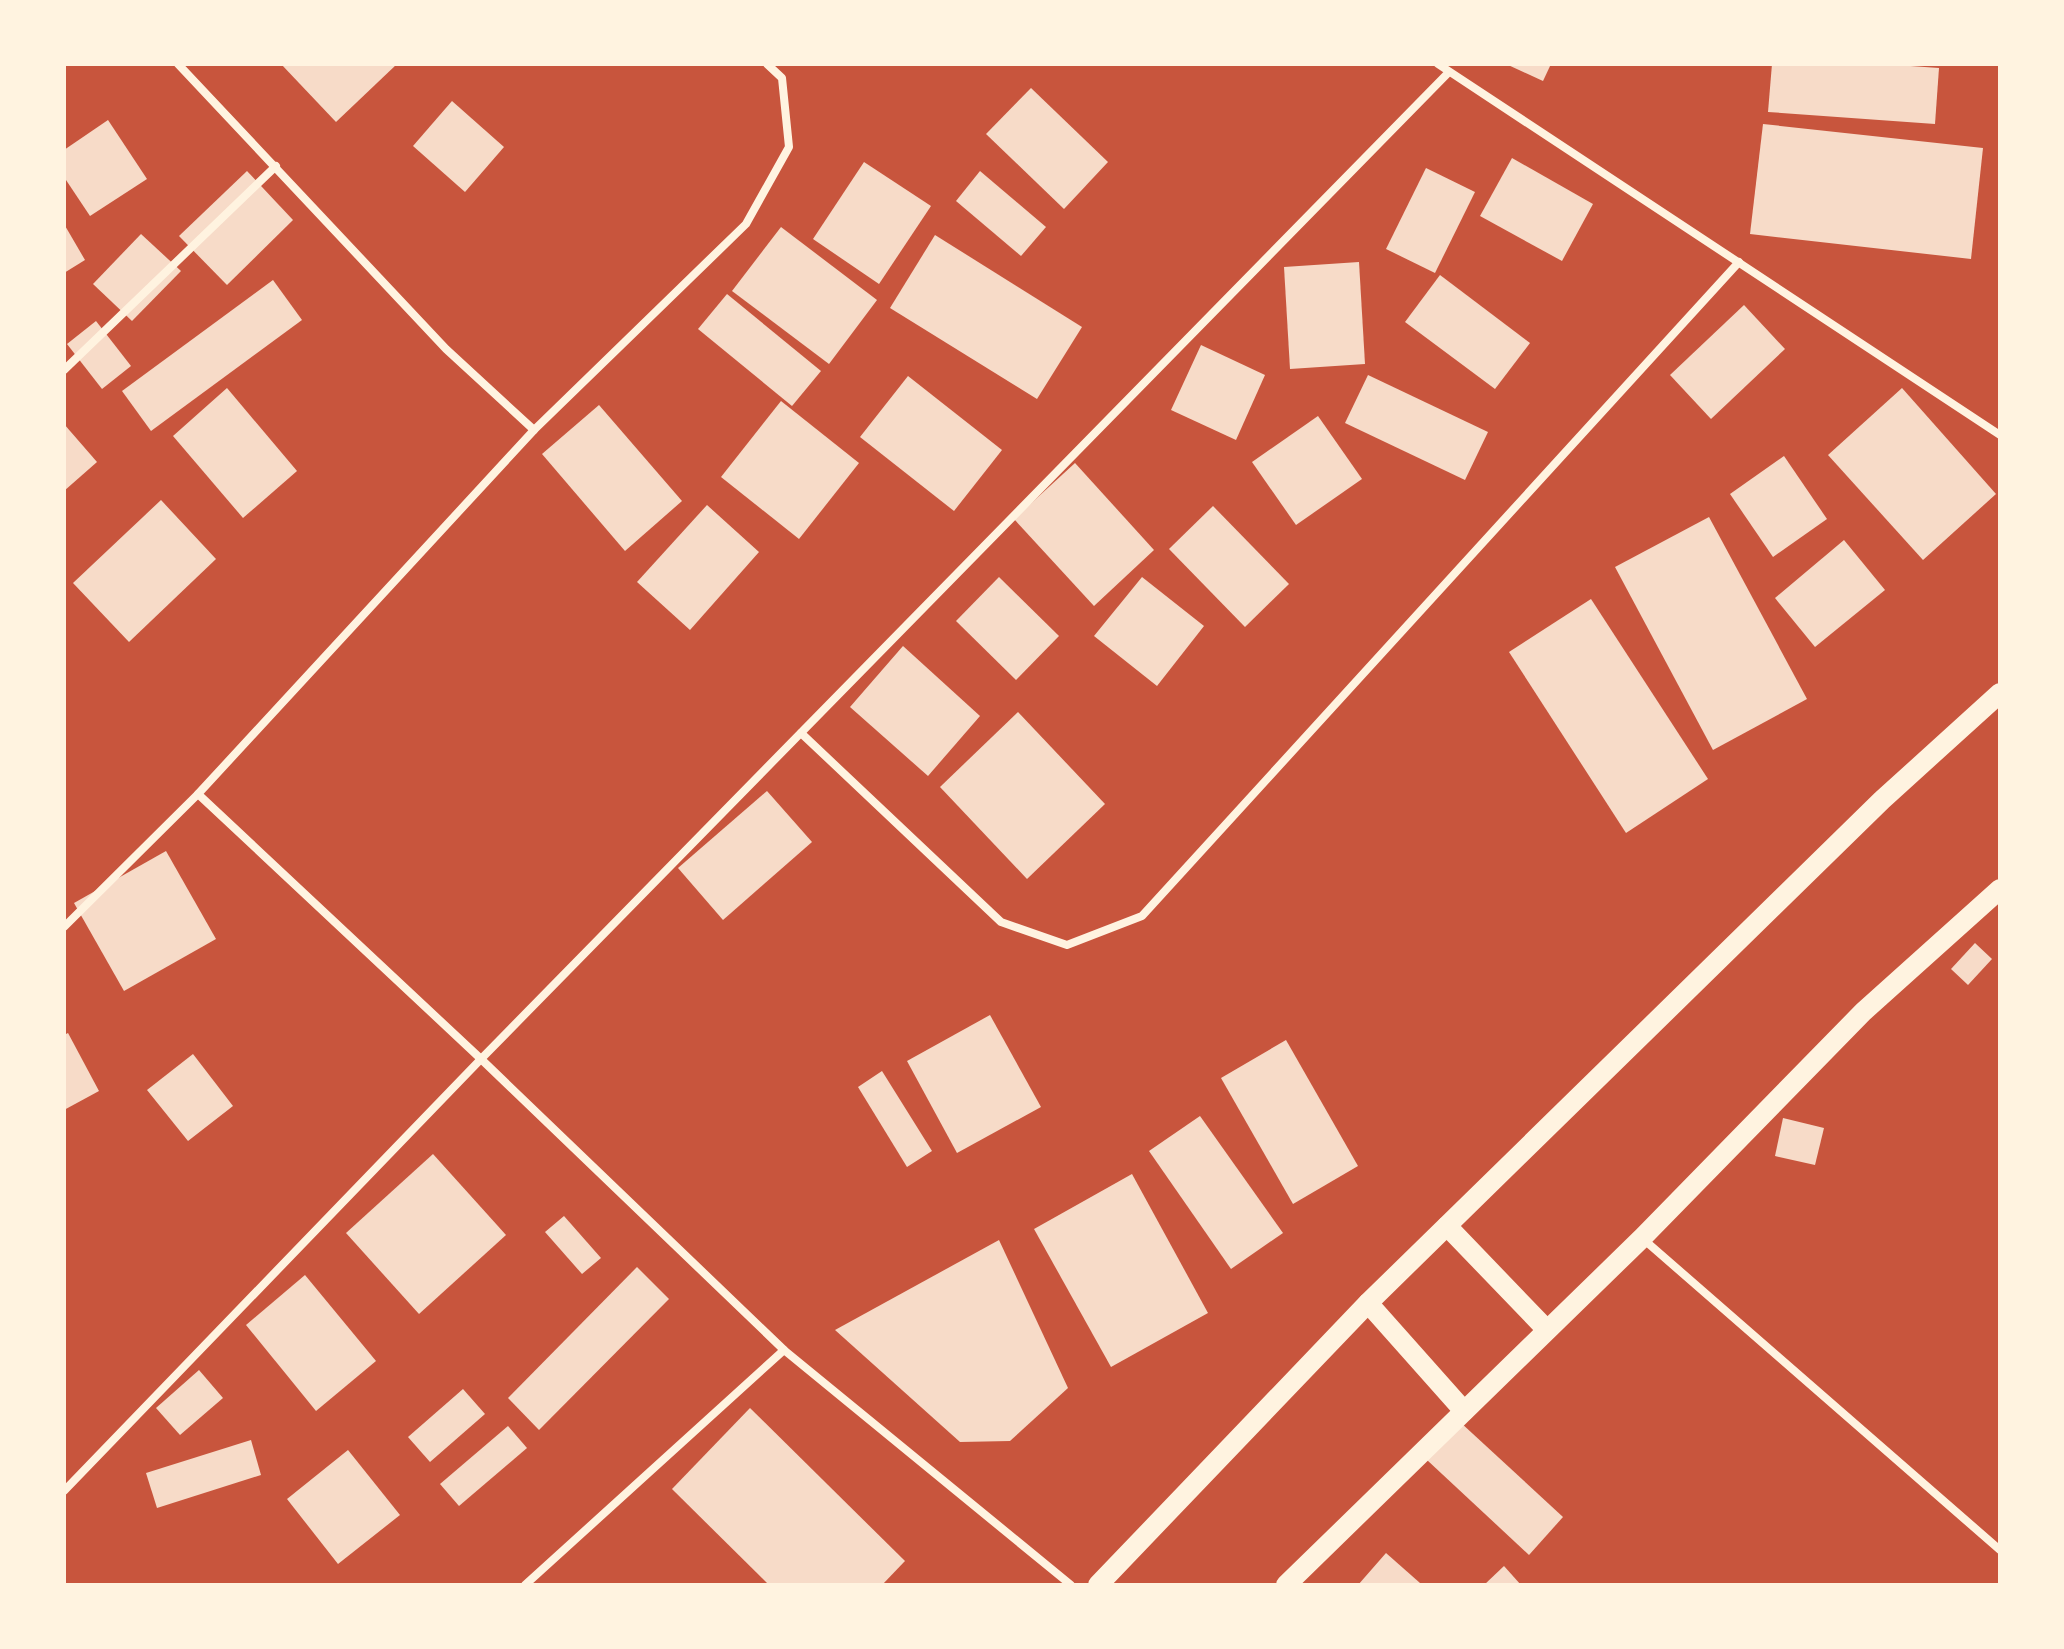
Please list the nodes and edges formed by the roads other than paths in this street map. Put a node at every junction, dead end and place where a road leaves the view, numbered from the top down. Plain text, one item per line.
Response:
1 (178, 64) edge
2 (767, 64) edge
3 (1438, 64) edge
4 (1449, 72) junction
5 (276, 166) junction
6 (1739, 262) junction
7 (64, 370) edge
8 (534, 430) junction
9 (2000, 435) edge
10 (2000, 693) edge
11 (801, 733) junction
12 (198, 794) junction
13 (2000, 889) edge
14 (64, 927) edge
15 (481, 1059) junction
16 (1447, 1226) junction
17 (1642, 1238) junction
18 (1368, 1303) junction
19 (1547, 1330) junction
20 (784, 1350) junction
21 (1464, 1411) junction
22 (64, 1491) edge
23 (2000, 1550) edge
24 (525, 1585) edge
25 (1071, 1585) edge
26 (1098, 1585) edge
27 (1286, 1585) edge

1 - 5 street
2 - 8 street
3 - 4 street
4 - 6 street
4 - 11 street
5 - 7 street
5 - 8 street
6 - 9 street
6 - 11 street
8 - 12 street
10 - 16 main road
11 - 15 street
12 - 14 street
12 - 15 street
13 - 17 main road
15 - 20 street
15 - 22 street
16 - 18 main road
16 - 19 main road
17 - 19 main road
17 - 23 street
18 - 21 main road
18 - 26 main road
19 - 21 main road
20 - 24 street
20 - 25 street
21 - 27 main road

